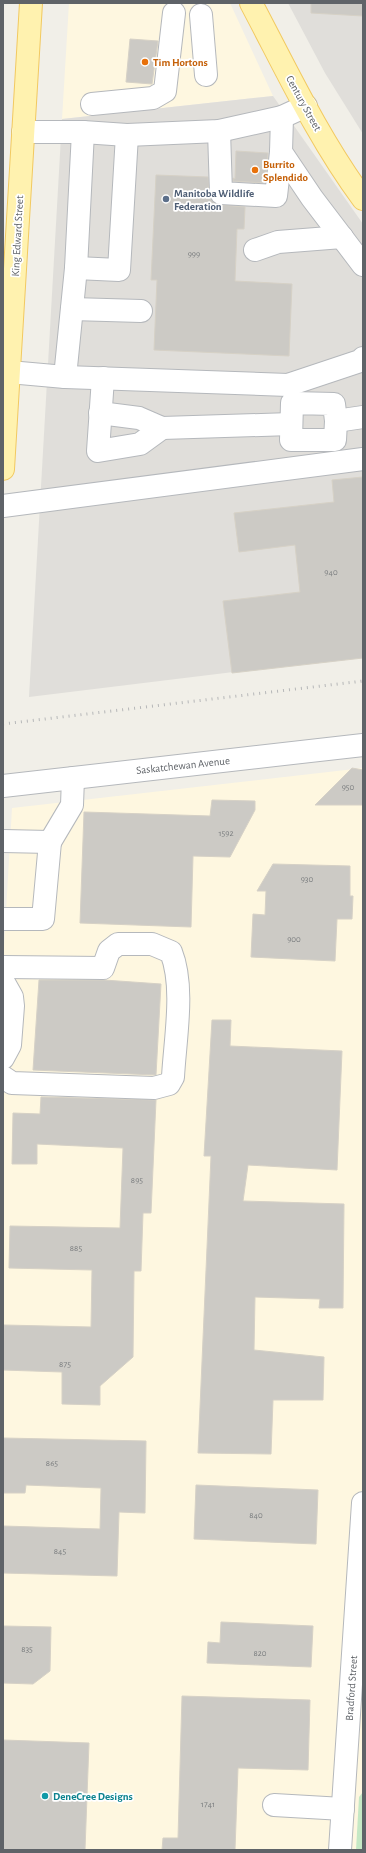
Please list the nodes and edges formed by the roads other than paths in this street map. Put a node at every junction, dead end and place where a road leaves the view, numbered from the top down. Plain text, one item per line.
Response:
1 (31, 3) edge
2 (251, 3) edge
3 (174, 13) dead end
4 (201, 15) dead end
5 (206, 75) dead end
6 (92, 104) dead end
7 (306, 106) junction
8 (282, 117) junction
9 (219, 131) junction
10 (23, 132) junction
11 (83, 132) junction
12 (127, 135) junction
13 (281, 152) junction
14 (363, 199) edge
15 (342, 237) junction
16 (10, 239) edge
17 (254, 250) dead end
18 (363, 265) edge
19 (76, 268) junction
20 (72, 309) junction
21 (141, 311) dead end
22 (363, 358) edge
23 (9, 372) junction
24 (65, 377) junction
25 (103, 378) junction
26 (100, 413) junction
27 (363, 417) edge
28 (336, 421) junction
29 (291, 424) junction
30 (162, 428) junction
31 (363, 459) edge
32 (3, 469) edge
33 (3, 506) edge
34 (363, 745) edge
35 (73, 778) junction
36 (3, 786) edge
37 (3, 841) edge
38 (50, 842) junction
39 (3, 919) edge
40 (3, 967) edge
41 (3, 981) edge
42 (3, 1058) edge
43 (3, 1077) edge
44 (363, 1503) edge
45 (359, 1612) edge
46 (354, 1776) edge
47 (274, 1805) dead end
48 (343, 1809) junction
49 (340, 1850) edge

1 - 10 main road, King Edward Street
2 - 7 main road, Century Street
3 - 6 street
4 - 5 street
7 - 8 street
7 - 14 main road, Century Street
8 - 9 street
8 - 13 street
9 - 12 street
9 - 13 street
10 - 11 street
10 - 16 main road, King Edward Street
11 - 12 street
11 - 19 street
12 - 19 street
13 - 15 street
15 - 17 street
15 - 18 street
16 - 23 main road, King Edward Street
19 - 20 street
20 - 21 street
20 - 24 street
22 - 25 street
23 - 24 street
23 - 32 main road, King Edward Street
24 - 25 street
25 - 26 street
26 - 30 street
26 - 30 street
27 - 28 street
28 - 29 street
28 - 29 street
29 - 30 street
31 - 33 street
34 - 35 street, Saskatchewan Avenue
35 - 36 street, Saskatchewan Avenue
35 - 38 street
37 - 38 street
38 - 39 street
40 - 43 street
41 - 42 street
44 - 45 street, Bradford Street
45 - 46 street, Bradford Street
46 - 48 street, Bradford Street
47 - 48 street
48 - 49 street, Bradford Street

